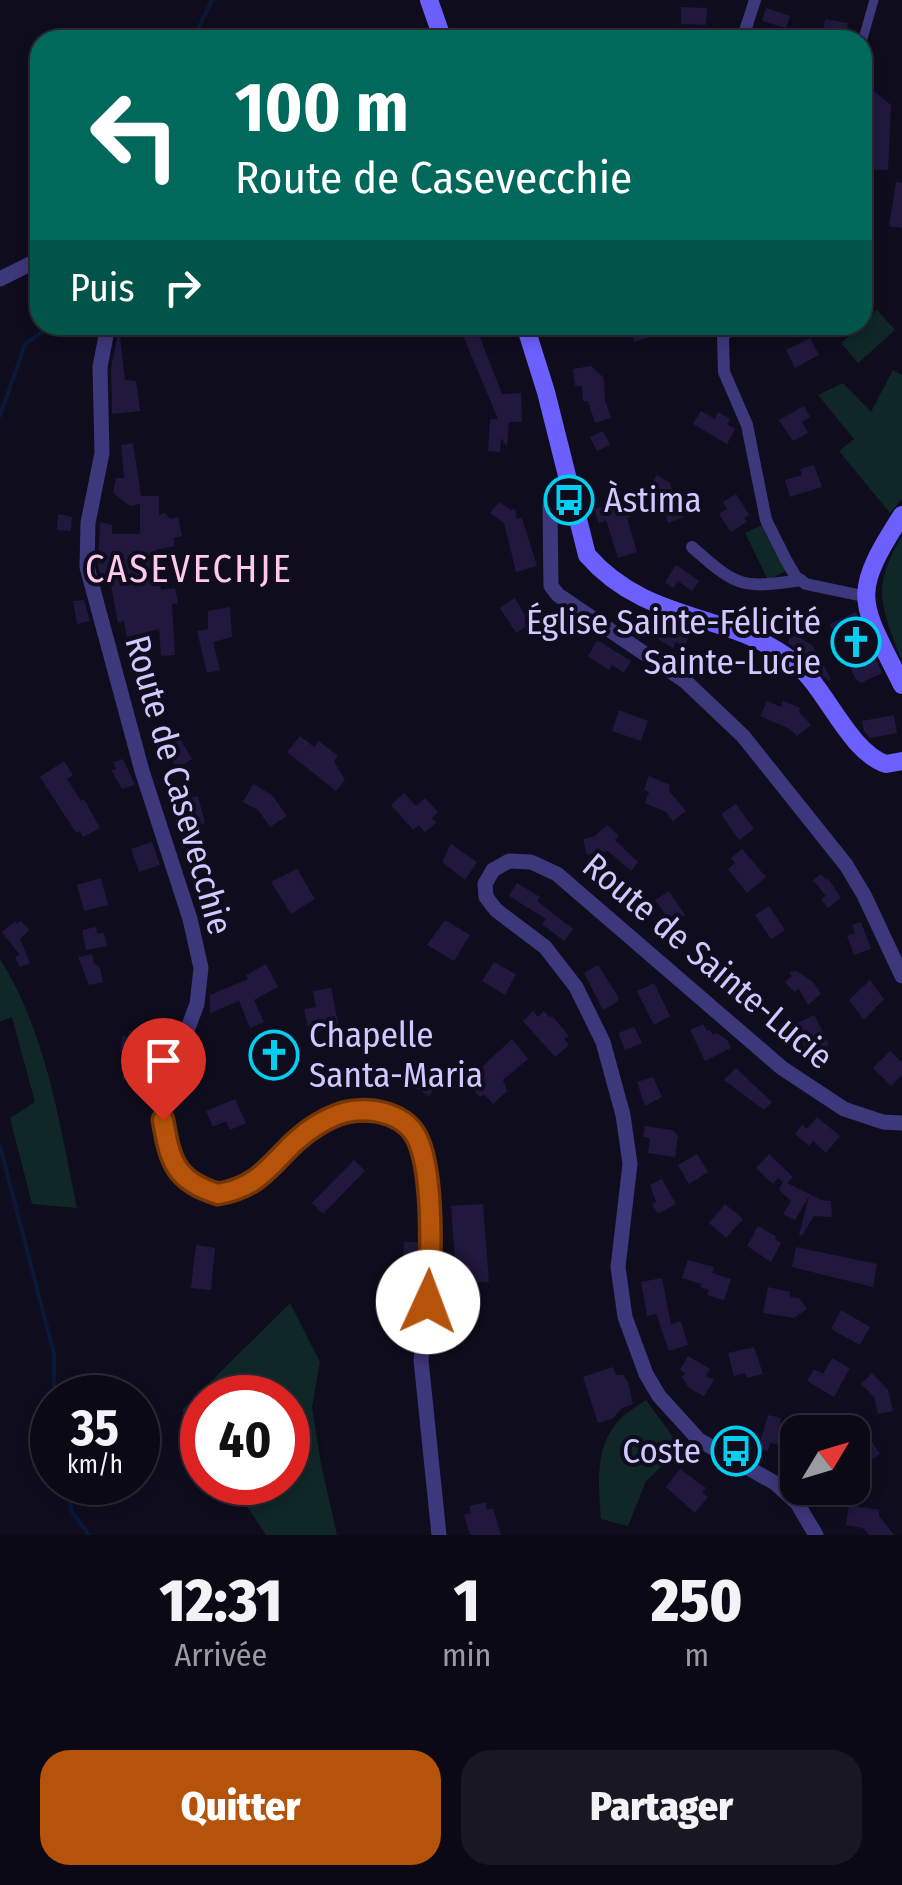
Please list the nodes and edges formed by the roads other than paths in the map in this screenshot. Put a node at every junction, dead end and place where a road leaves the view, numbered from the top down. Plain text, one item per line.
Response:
1 (428, 0) edge
2 (756, 0) edge
3 (874, 0) edge
4 (439, 30) edge
5 (746, 30) edge
6 (865, 30) edge
7 (30, 264) edge
8 (0, 278) edge
9 (106, 335) edge
10 (528, 335) edge
11 (725, 335) edge
12 (568, 481) junction
13 (902, 515) edge
14 (692, 547) dead end
15 (801, 580) junction
16 (864, 596) junction
17 (902, 684) edge
18 (902, 761) edge
19 (902, 976) edge
20 (902, 1122) edge
21 (438, 1535) edge
22 (816, 1535) edge

1 - 4 main road
2 - 5 street
3 - 6 street
7 - 8 street
9 - 21 street, Route de Casevecchie
10 - 12 main road
11 - 15 street
12 - 18 main road
12 - 19 street
13 - 16 main road
14 - 15 street
15 - 16 street
16 - 17 main road
20 - 22 street, Route de Sainte-Lucie

